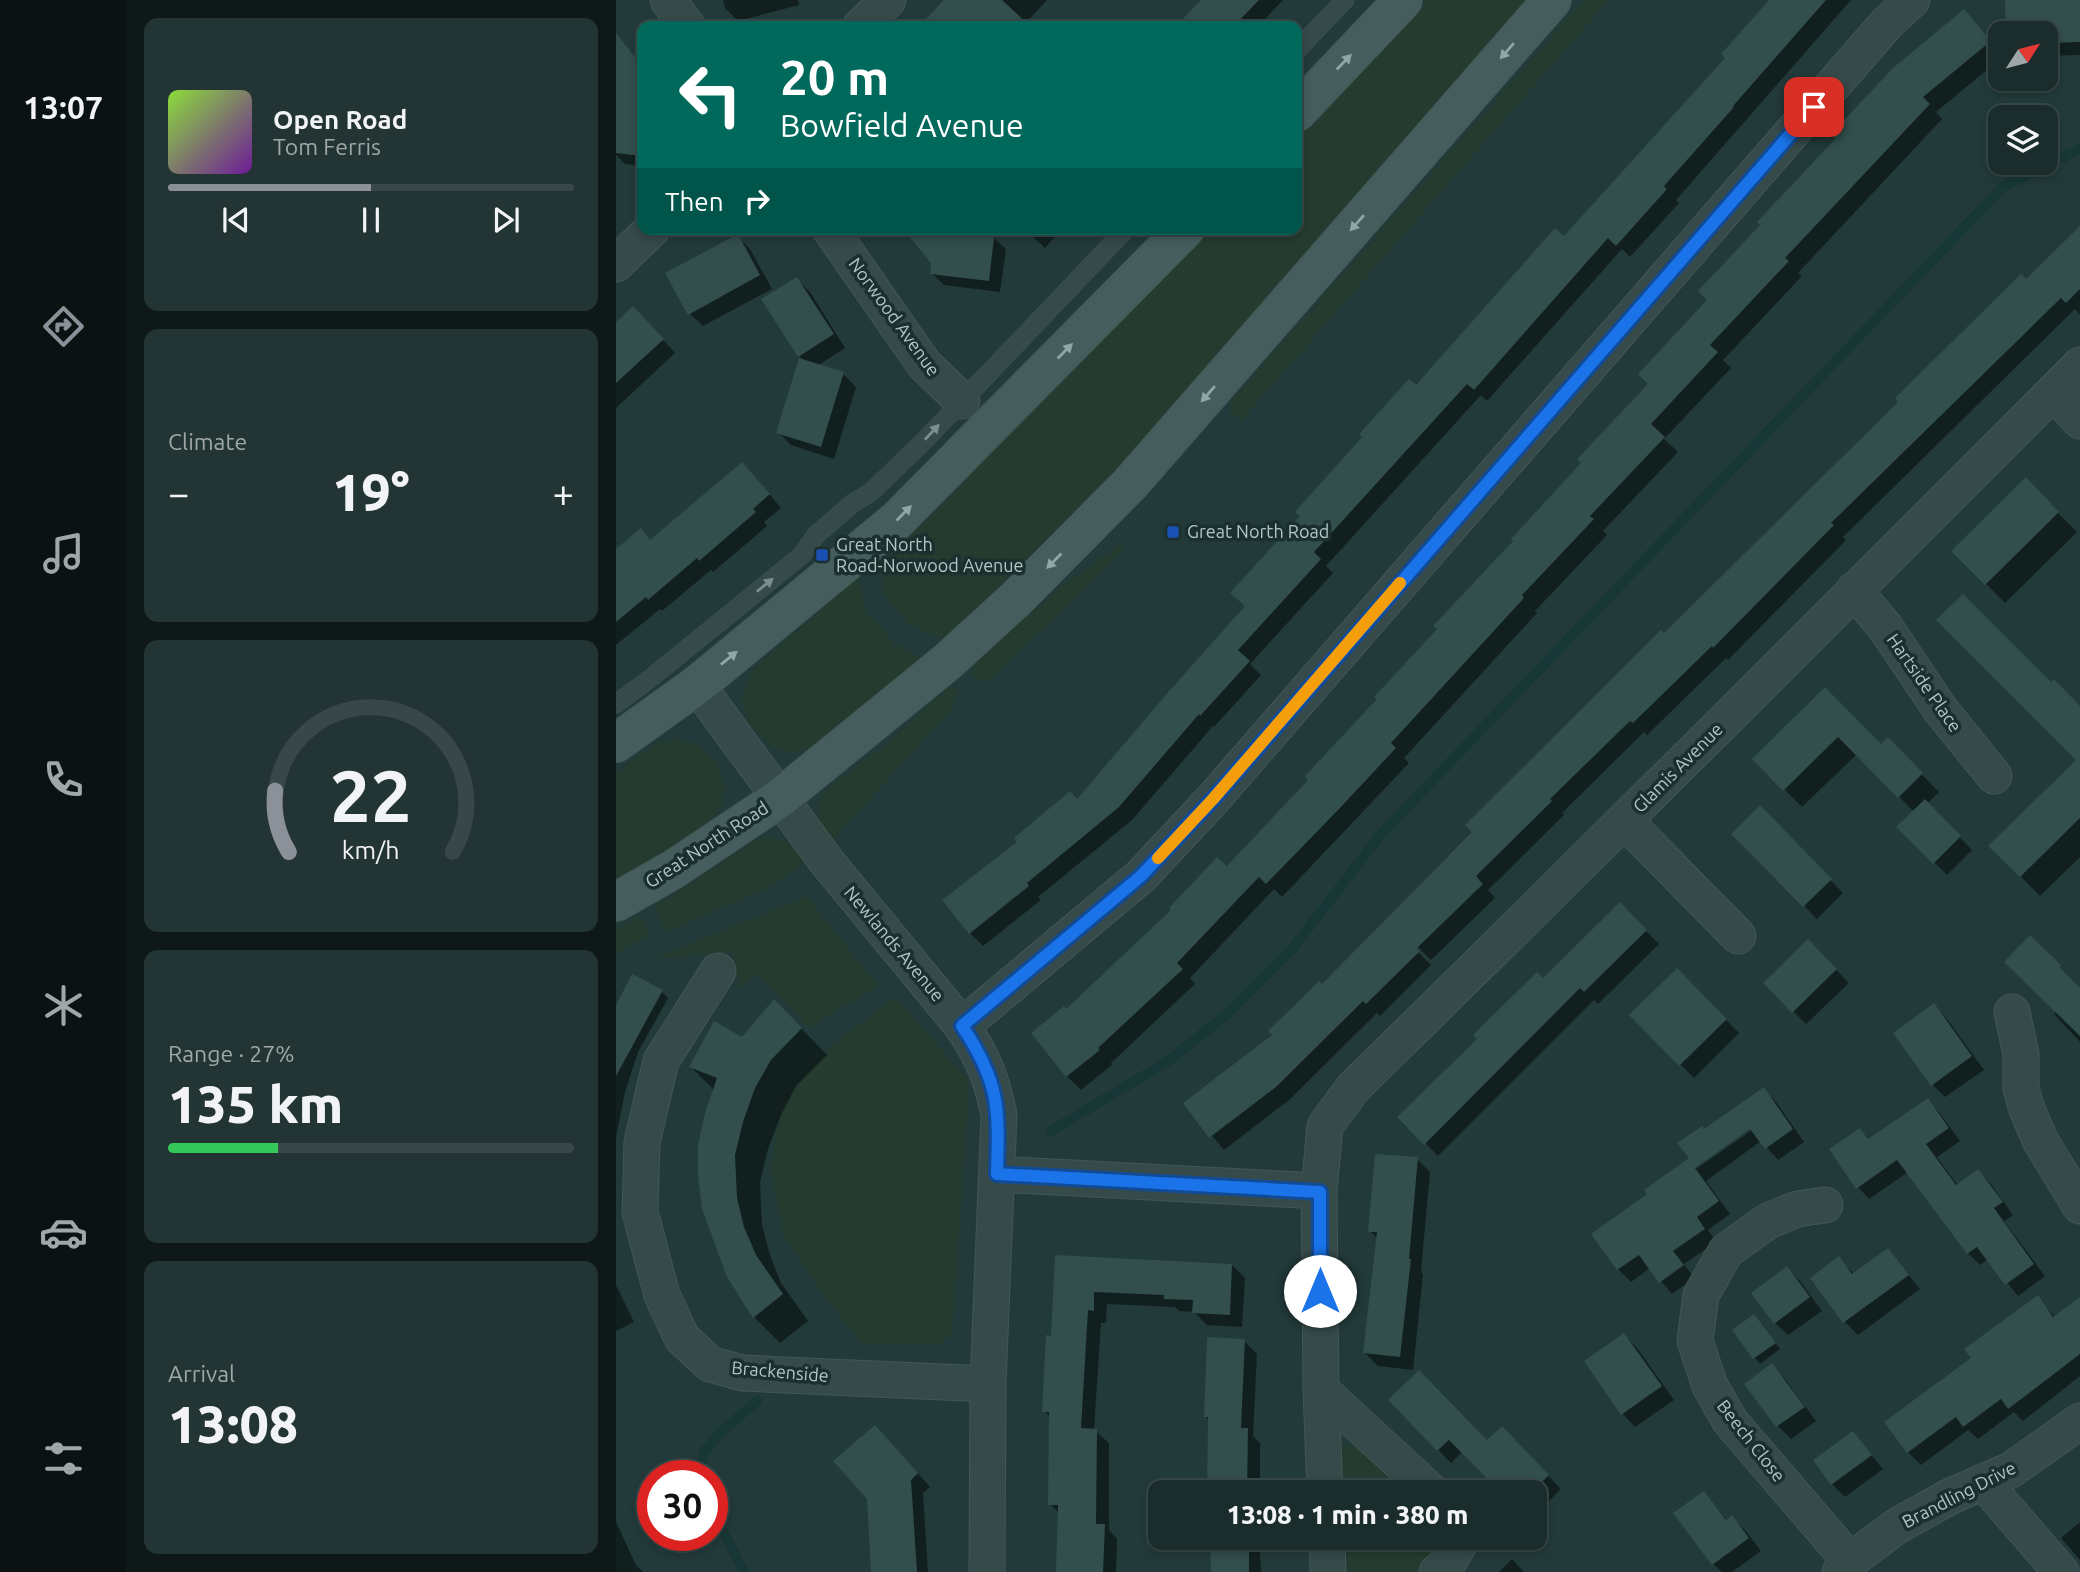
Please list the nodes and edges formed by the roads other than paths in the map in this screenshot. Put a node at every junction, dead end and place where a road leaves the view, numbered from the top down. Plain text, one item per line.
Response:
1 (668, 0) edge
2 (888, 0) edge
3 (1345, 0) edge
4 (1403, 0) edge
5 (1552, 0) edge
6 (1912, 0) edge
7 (683, 21) edge
8 (865, 21) edge
9 (1302, 45) edge
10 (1302, 107) edge
11 (646, 235) edge
12 (834, 235) edge
13 (1120, 235) edge
14 (1179, 235) edge
15 (616, 264) edge
16 (2080, 365) edge
17 (2053, 392) junction
18 (962, 401) junction
19 (2080, 421) edge
20 (1854, 590) junction
21 (697, 685) junction
22 (616, 704) edge
23 (616, 743) edge
24 (1994, 776) dead end
25 (780, 798) junction
26 (1625, 821) junction
27 (616, 902) edge
28 (1738, 936) dead end
29 (718, 971) dead end
30 (2012, 1012) dead end
31 (962, 1026) junction
32 (997, 1174) junction
33 (1320, 1192) junction
34 (1825, 1205) dead end
35 (2080, 1206) edge
36 (628, 1217) edge
37 (988, 1384) junction
38 (1321, 1390) junction
39 (2080, 1420) edge
40 (1324, 1480) edge
41 (1419, 1480) edge
42 (1984, 1483) junction
43 (1327, 1550) edge
44 (1456, 1550) edge
45 (1845, 1567) edge
46 (987, 1572) edge
47 (1328, 1572) edge
48 (1437, 1572) edge
49 (2061, 1572) edge

1 - 7 street
2 - 8 street
3 - 9 lane
10 -> 4 main road
5 -> 25 main road, Great North Road
6 - 31 street
11 - 15 street
12 - 18 street, Norwood Avenue
13 - 18 lane
21 -> 14 main road
16 - 17 street, Glamis Avenue
17 - 19 street
17 - 20 street, Glamis Avenue
22 -> 18 lane
20 - 24 street, Hartside Place
20 - 26 street, Glamis Avenue
21 - 23 main road
21 - 25 street, Newlands Avenue
25 - 27 main road, Great North Road
25 - 31 street, Newlands Avenue
26 - 28 street
26 - 33 street, Glamis Avenue
29 - 36 street, Brackenside
30 - 35 street
31 - 32 street, Newlands Avenue
32 - 33 street
32 - 37 street, Newlands Avenue
33 - 38 street, Glamis Avenue
34 - 45 street, Beech Close
36 - 37 street, Brackenside
37 - 46 street, Newlands Avenue
38 - 40 street, Glamis Avenue
38 - 41 street
39 - 42 street, Brandling Drive
42 - 45 street, Brandling Drive
42 - 49 street
43 - 47 street
44 - 48 street

